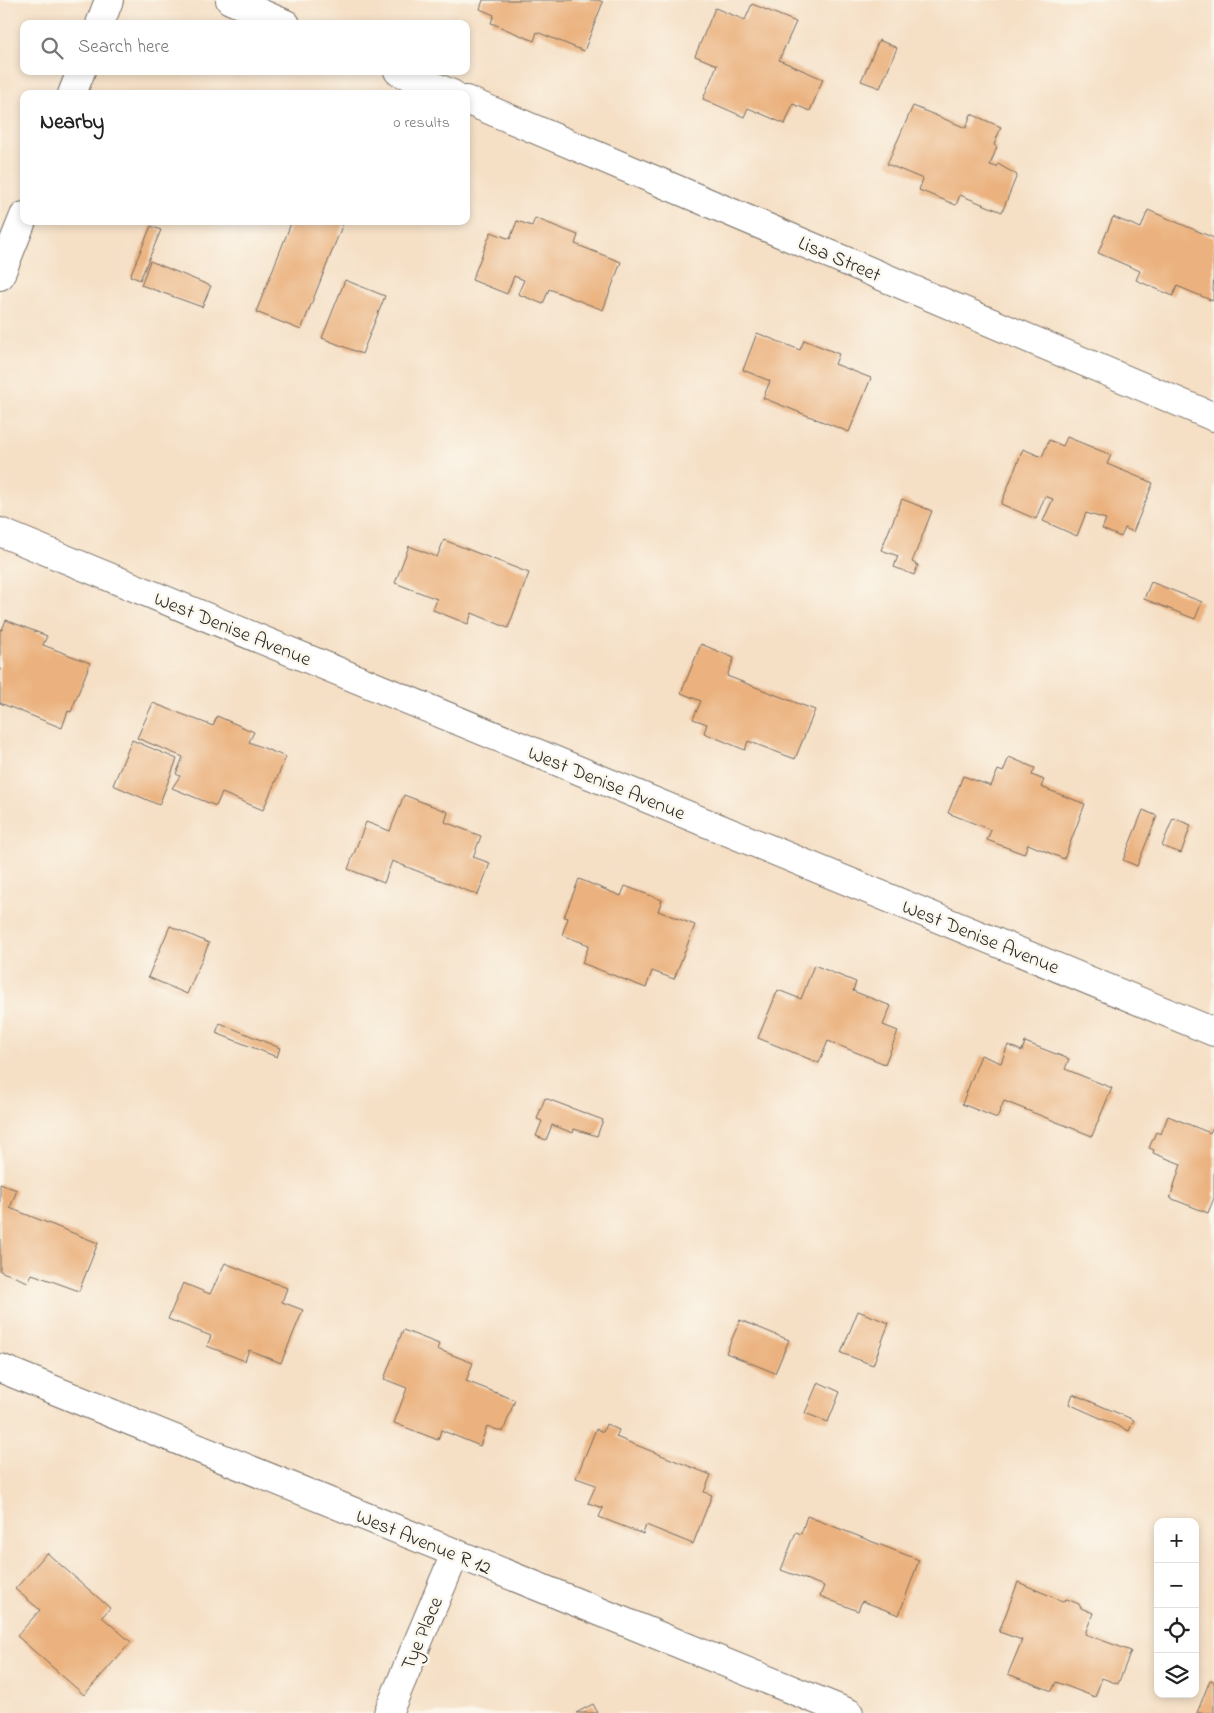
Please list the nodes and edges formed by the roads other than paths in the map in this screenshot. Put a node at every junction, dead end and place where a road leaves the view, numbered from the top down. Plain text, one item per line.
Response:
1 (109, 0) edge
2 (230, 0) edge
3 (102, 20) edge
4 (277, 20) edge
5 (79, 75) edge
6 (407, 75) edge
7 (74, 90) edge
8 (443, 90) edge
9 (470, 102) edge
10 (20, 225) edge
11 (0, 276) edge
12 (1214, 417) edge
13 (0, 532) edge
14 (1214, 1032) edge
15 (0, 1368) edge
16 (455, 1554) junction
17 (388, 1713) edge
18 (848, 1713) edge

1 - 3 street
2 - 4 street
5 - 7 street
6 - 8 street
9 - 12 street, Lisa Street
10 - 11 street
13 - 14 street, West Denise Avenue
15 - 16 street, West Avenue R 12
16 - 17 street, Tye Place
16 - 18 street, West Avenue R 12

